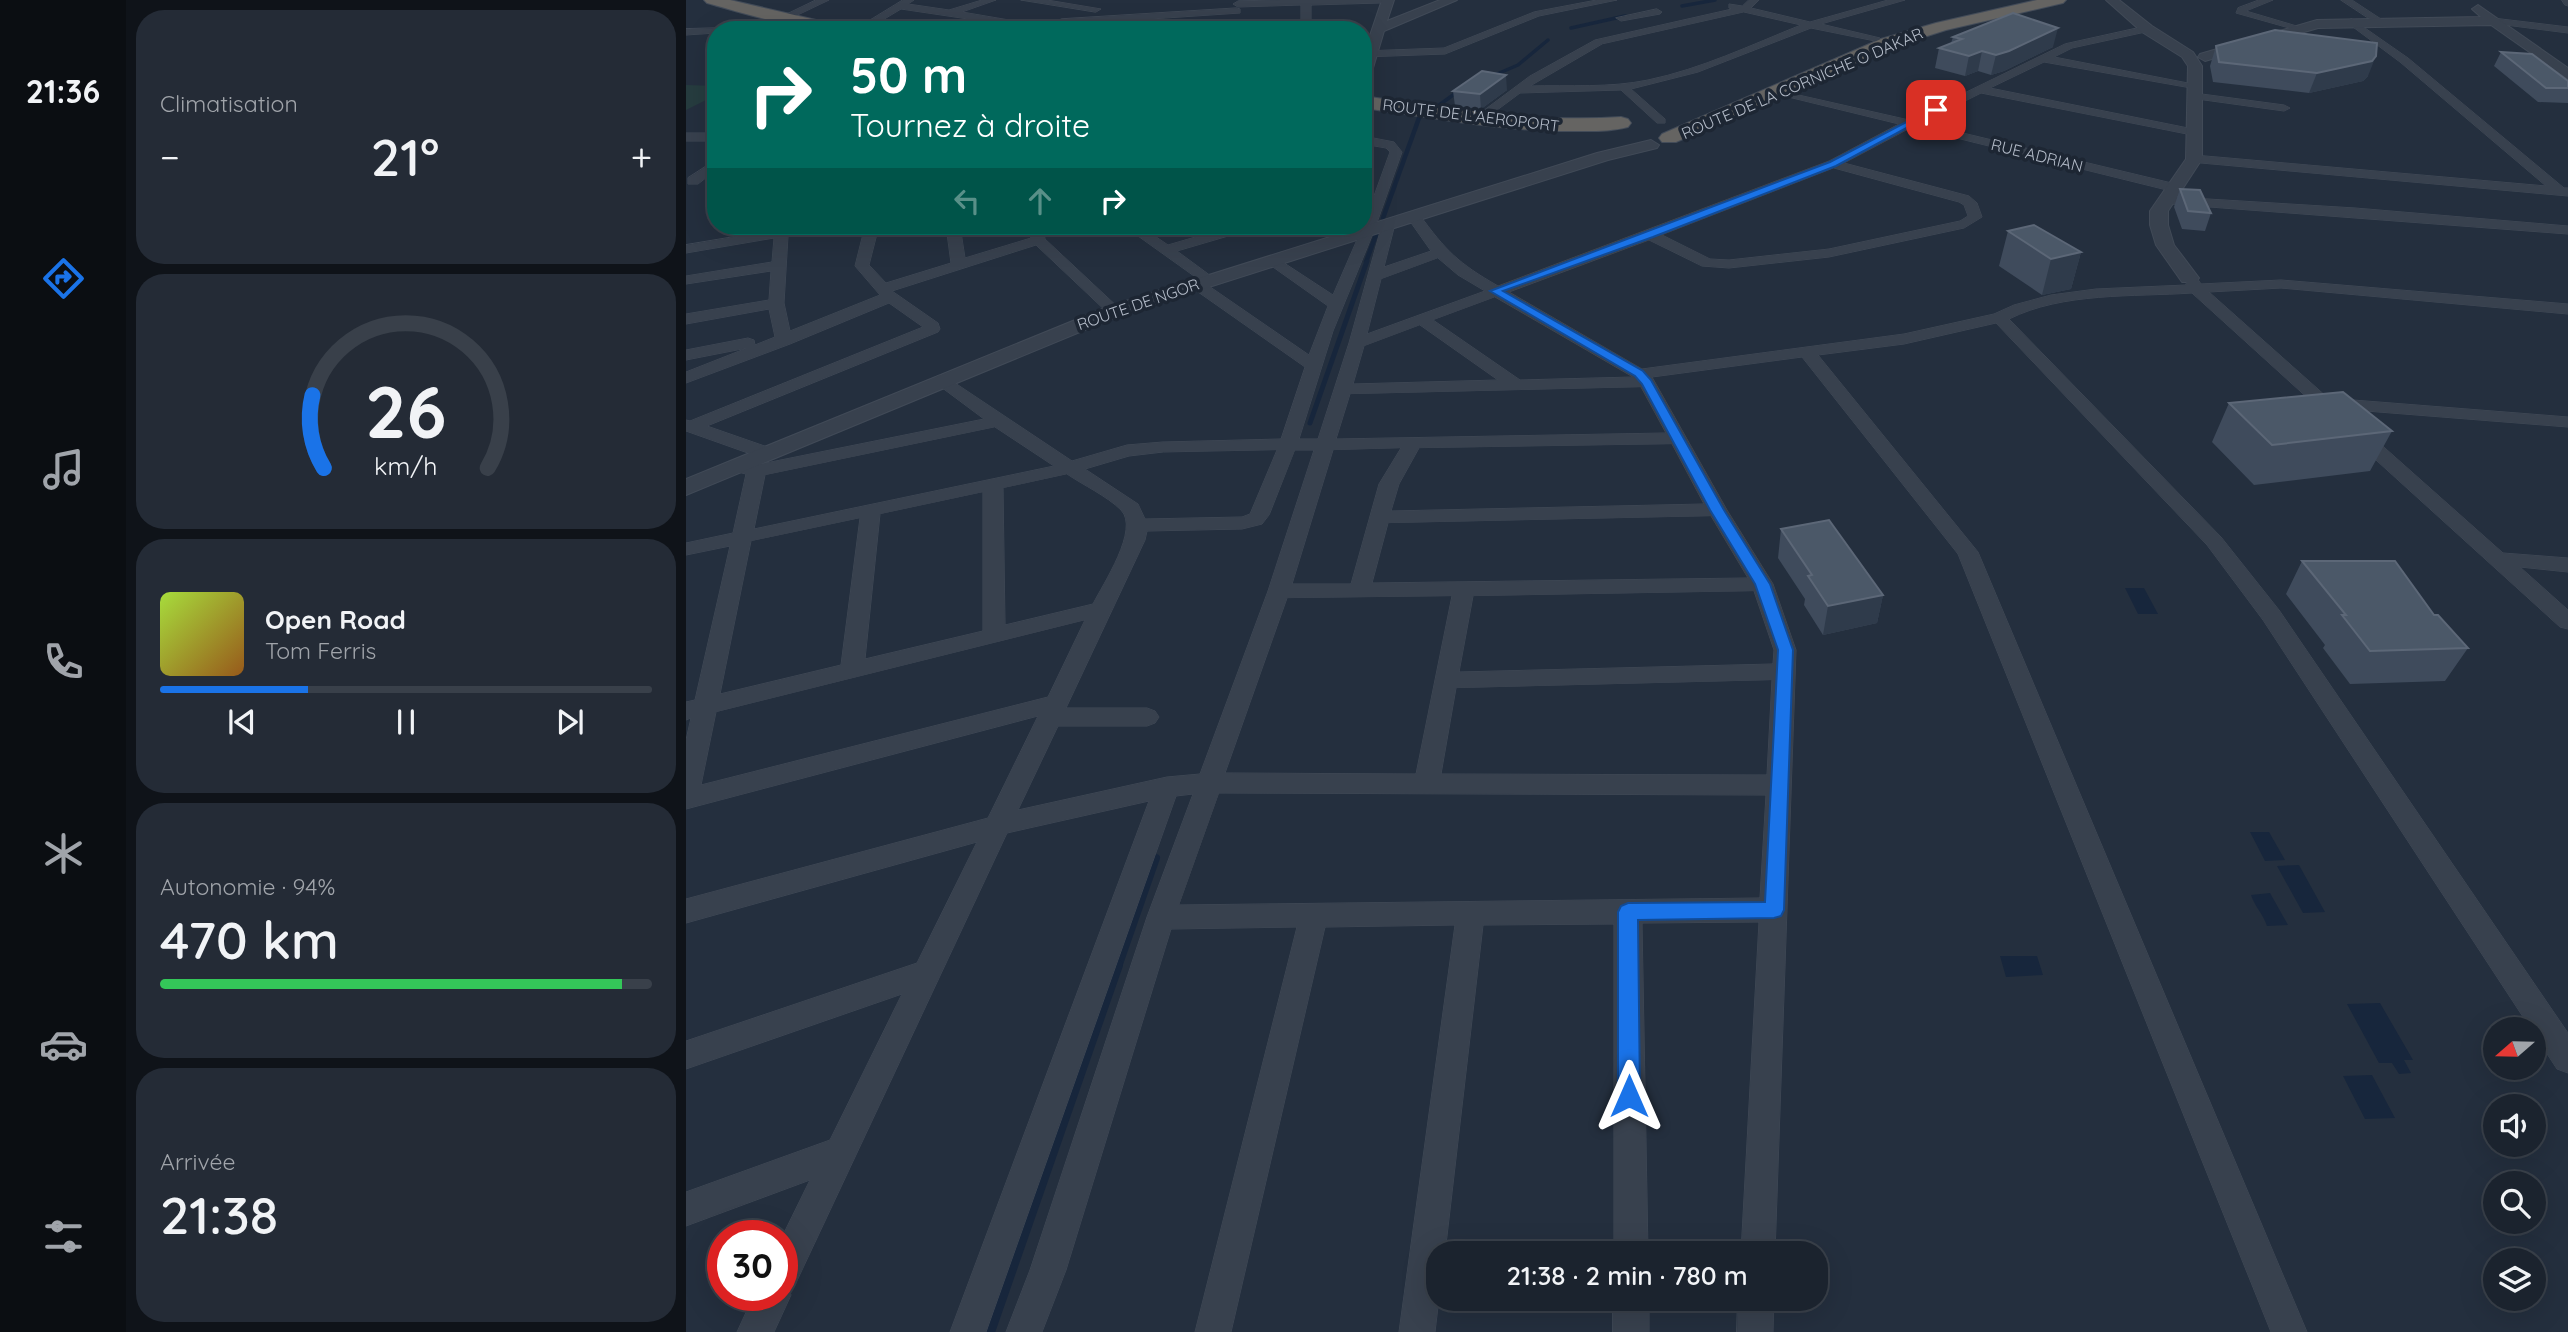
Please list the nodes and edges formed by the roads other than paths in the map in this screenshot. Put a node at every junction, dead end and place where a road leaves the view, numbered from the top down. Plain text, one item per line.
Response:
1 (695, 0) edge
2 (712, 0) edge
3 (824, 0) edge
4 (991, 0) edge
5 (1031, 0) edge
6 (1170, 0) edge
7 (1380, 0) edge
8 (1388, 0) edge
9 (1451, 0) edge
10 (1612, 0) edge
11 (1754, 0) edge
12 (2037, 0) edge
13 (2058, 0) edge
14 (2268, 0) edge
15 (2346, 0) edge
16 (2463, 0) edge
17 (1890, 1) edge
18 (2111, 1) edge
19 (1306, 2) junction
20 (905, 3) edge
21 (1720, 3) dead end
22 (1098, 5) edge
23 (1237, 9) edge
24 (1744, 9) junction
25 (1671, 10) dead end
26 (950, 12) junction
27 (1167, 15) junction
28 (1621, 18) dead end
29 (761, 19) junction
30 (782, 19) junction
31 (755, 21) edge
32 (769, 21) edge
33 (792, 21) edge
34 (874, 21) edge
35 (1000, 21) edge
36 (1071, 21) edge
37 (1110, 21) edge
38 (1165, 21) edge
39 (1306, 21) edge
40 (2379, 21) junction
41 (2493, 21) junction
42 (2352, 22) junction
43 (1809, 25) junction
44 (1379, 29) junction
45 (2147, 29) junction
46 (2297, 29) junction
47 (2568, 30) edge
48 (707, 31) edge
49 (686, 32) edge
50 (1875, 40) junction
51 (1372, 44) edge
52 (1372, 54) edge
53 (2195, 56) junction
54 (2041, 58) junction
55 (2568, 75) edge
56 (1624, 87) junction
57 (1979, 89) junction
58 (1518, 90) junction
59 (1776, 91) junction
60 (2193, 92) junction
61 (1372, 106) edge
62 (1372, 107) edge
63 (2284, 108) dead end
64 (1481, 117) junction
65 (1621, 123) junction
66 (1910, 124) junction
67 (1656, 131) junction
68 (2193, 134) junction
69 (686, 137) edge
70 (707, 137) edge
71 (1372, 143) edge
72 (1607, 146) junction
73 (2194, 159) junction
74 (1833, 164) junction
75 (707, 171) edge
76 (693, 181) dead end
77 (2564, 191) edge
78 (2172, 194) junction
79 (1372, 199) edge
80 (1414, 217) junction
81 (1388, 225) junction
82 (1372, 230) edge
83 (2568, 230) edge
84 (769, 235) edge
85 (781, 235) edge
86 (870, 235) edge
87 (954, 235) edge
88 (1032, 235) edge
89 (1039, 235) edge
90 (1144, 235) edge
91 (1216, 235) edge
92 (1354, 235) edge
93 (1365, 235) edge
94 (1650, 235) junction
95 (686, 249) edge
96 (1165, 250) junction
97 (1440, 253) junction
98 (1270, 260) junction
99 (958, 263) junction
100 (779, 265) junction
101 (1374, 277) junction
102 (686, 280) edge
103 (1202, 281) junction
104 (2193, 283) junction
105 (1495, 291) junction
106 (888, 293) junction
107 (776, 303) junction
108 (1336, 303) junction
109 (2568, 309) edge
110 (1114, 311) junction
111 (1999, 318) junction
112 (686, 319) edge
113 (1421, 319) junction
114 (783, 339) junction
115 (1357, 343) junction
116 (1807, 354) junction
117 (686, 355) edge
118 (1314, 365) junction
119 (686, 378) edge
120 (1643, 378) junction
121 (943, 380) junction
122 (1516, 386) junction
123 (1342, 390) junction
124 (2323, 402) junction
125 (998, 421) junction
126 (2568, 422) edge
127 (689, 426) edge
128 (1679, 438) junction
129 (1413, 443) junction
130 (1325, 444) junction
131 (1288, 446) junction
132 (754, 464) junction
133 (1069, 468) junction
134 (993, 484) junction
135 (686, 488) edge
136 (872, 509) junction
137 (1717, 510) junction
138 (1380, 517) junction
139 (1138, 525) junction
140 (741, 537) junction
141 (686, 549) edge
142 (2499, 559) junction
143 (2568, 565) edge
144 (1762, 584) junction
145 (1464, 588) junction
146 (1360, 590) junction
147 (1279, 591) junction
148 (1102, 609) junction
149 (2568, 622) edge
150 (994, 636) junction
151 (852, 671) junction
152 (1784, 672) junction
153 (1447, 680) junction
154 (696, 709) edge
155 (1054, 710) junction
156 (1147, 717) dead end
157 (1208, 783) junction
158 (1426, 785) junction
159 (1779, 785) junction
160 (1167, 787) junction
161 (686, 797) edge
162 (999, 825) junction
163 (1774, 910) junction
164 (686, 911) edge
165 (1628, 912) junction
166 (1471, 913) junction
167 (1314, 915) junction
168 (1161, 917) junction
169 (928, 972) junction
170 (686, 1055) edge
171 (2568, 1059) edge
172 (841, 1153) junction
173 (686, 1209) edge
174 (1631, 1241) edge
175 (1759, 1241) edge
176 (798, 1243) edge
177 (765, 1311) edge
178 (1631, 1311) edge
179 (1756, 1311) edge
180 (755, 1332) edge
181 (968, 1332) edge
182 (1024, 1332) edge
183 (1213, 1332) edge
184 (1417, 1332) edge
185 (1631, 1332) edge
186 (1755, 1332) edge
187 (2289, 1332) edge

1 - 29 highway
2 - 30 highway
3 - 30 street
4 - 26 street
5 - 22 street
6 - 27 street
7 - 19 street
8 - 44 street
9 - 44 street
10 - 52 street
11 - 24 street
12 - 50 highway, ROUTE DE LA CORNICHE O DAKAR
13 - 59 highway, ROUTE DE LA CORNICHE O DAKAR
14 - 46 street
15 - 40 street
16 - 41 street
17 - 43 street
18 - 45 street
19 - 23 street
19 - 39 street
20 - 26 street
20 - 34 street
21 - 24 street
22 - 36 street
23 - 27 street
24 - 43 street
24 - 58 street
25 - 28 street
26 - 35 street
27 - 37 street
27 - 38 street
29 - 31 street
29 - 32 highway
30 - 33 highway
40 - 41 street
40 - 42 street
41 - 47 street
41 - 55 street
42 - 46 street
42 - 77 street
43 - 50 street
43 - 56 street
44 - 51 street
45 - 53 street
45 - 54 street
46 - 53 street
48 - 49 street
50 - 67 highway, ROUTE DE LA CORNICHE O DAKAR
53 - 60 street
54 - 57 street
54 - 60 street
56 - 58 street
56 - 67 street
57 - 66 street
57 - 68 street
58 - 64 street
59 - 66 street, RUE ADRIAN
59 - 67 highway, ROUTE DE LA CORNICHE O DAKAR
60 - 63 street
60 - 68 street
61 - 64 highway, ROUTE DE L'AEROPORT
62 - 72 highway, ROUTE DE L'AEROPORT
64 - 65 highway, ROUTE DE L'AEROPORT
65 - 67 highway, ROUTE DE L'AEROPORT
65 - 72 highway
66 - 74 street
66 - 78 street, RUE ADRIAN
67 - 72 highway, ROUTE DE L'AEROPORT
68 - 73 street
69 - 70 street
71 - 79 street
72 - 80 street, ROUTE DE NGOR
73 - 77 street
73 - 78 street
74 - 94 street
74 - 94 street
75 - 76 street
78 - 83 street, RUE ADRIAN
78 - 104 street
80 - 81 street, ROUTE DE NGOR
80 - 97 street
81 - 82 street, ROUTE DE NGOR
81 - 101 street
84 - 95 street
85 - 100 street
86 - 106 street
87 - 99 street
88 - 99 street
89 - 110 street
90 - 96 street
91 - 96 street
92 - 98 street, ROUTE DE NGOR
93 - 108 street
94 - 105 street
96 - 103 street
97 - 101 street
97 - 105 street
98 - 103 street, ROUTE DE NGOR
98 - 108 street
99 - 106 street
100 - 102 street
100 - 107 street
101 - 115 street
103 - 110 street, ROUTE DE NGOR
103 - 118 street
104 - 109 street
104 - 111 street
104 - 124 street
105 - 113 street
105 - 120 street
106 - 114 street
106 - 127 street
107 - 112 street
107 - 114 street
108 - 118 street
110 - 121 street, ROUTE DE NGOR
111 - 116 street
111 - 171 street
113 - 115 street
113 - 122 street
114 - 117 street
114 - 119 street
115 - 123 street
116 - 120 street
116 - 187 street
118 - 131 street
120 - 122 street
120 - 128 street
121 - 125 street
121 - 132 street, ROUTE DE NGOR
122 - 123 street
123 - 130 street
124 - 126 street
124 - 142 street
125 - 132 street
125 - 133 street
127 - 132 street
128 - 129 street
128 - 137 street
129 - 130 street
129 - 138 street
130 - 131 street
130 - 147 street
131 - 133 street
131 - 139 street
132 - 135 street, ROUTE DE NGOR
132 - 140 street
133 - 134 street
133 - 139 street
134 - 136 street
134 - 150 street
136 - 140 street
136 - 151 street
137 - 138 street
137 - 144 street
138 - 146 street
139 - 148 street
140 - 141 street
140 - 154 street
142 - 143 street
142 - 149 street
144 - 145 street
144 - 152 street
145 - 146 street
145 - 153 street
146 - 147 street
147 - 157 street
148 - 150 street
148 - 155 street
150 - 151 street
151 - 154 street
152 - 153 street
152 - 159 street
153 - 158 street
154 - 161 street
155 - 156 street
155 - 161 street
155 - 162 street
157 - 158 street
157 - 160 street
157 - 168 street
158 - 159 street
159 - 163 street
160 - 162 street
160 - 181 street
162 - 164 street
162 - 169 street
163 - 165 street
163 - 175 street
165 - 166 street
165 - 174 street
166 - 167 street
166 - 184 street
167 - 168 street
167 - 183 street
168 - 182 street
169 - 170 street
169 - 172 street
172 - 173 street
172 - 176 street
177 - 180 street
178 - 185 street
179 - 186 street

